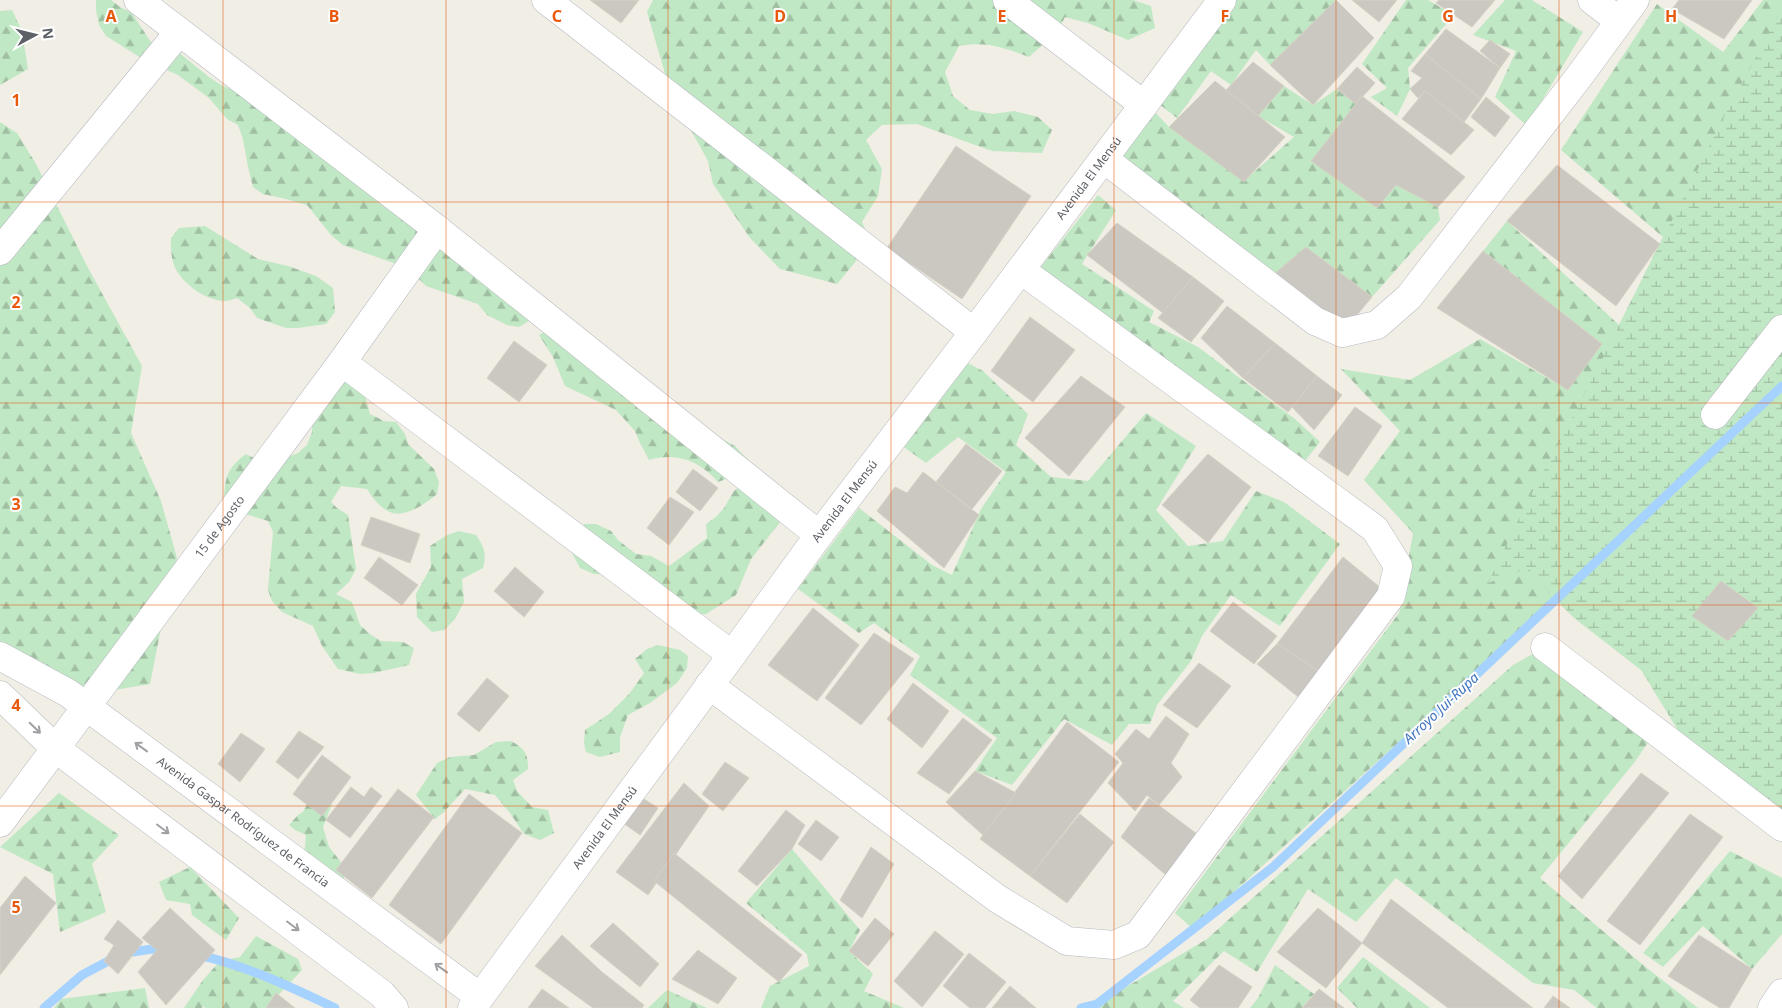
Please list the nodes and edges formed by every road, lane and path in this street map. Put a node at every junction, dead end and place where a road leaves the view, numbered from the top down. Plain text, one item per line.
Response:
1 (138, 0) edge
2 (546, 0) edge
3 (1007, 0) edge
4 (1222, 0) edge
5 (1592, 0) edge
6 (1627, 11) edge
7 (179, 32) junction
8 (1144, 105) junction
9 (1104, 159) junction
10 (437, 229) junction
11 (0, 251) edge
12 (1021, 270) junction
13 (1782, 329) edge
14 (974, 332) junction
15 (342, 362) junction
16 (1715, 415) dead end
17 (819, 535) junction
18 (1546, 648) dead end
19 (732, 655) junction
20 (0, 656) edge
21 (709, 686) junction
22 (0, 695) edge
23 (86, 706) junction
24 (55, 748) junction
25 (0, 824) edge
26 (1782, 827) edge
27 (1782, 993) edge
28 (476, 1002) edge
29 (394, 1008) edge
30 (1772, 1008) edge

1 - 7 street
2 - 14 street
3 - 8 street
4 - 8 street, Avenida El Mensú
5 - 6 street
6 - 9 street
7 - 10 street
7 - 11 street
8 - 9 street, Avenida El Mensú
9 - 12 street, Avenida El Mensú
10 - 15 street, 15 de Agosto
10 - 17 street
12 - 14 street, Avenida El Mensú
12 - 21 street
13 - 16 street
14 - 17 street, Avenida El Mensú
15 - 19 street
15 - 23 street, 15 de Agosto
17 - 19 street, Avenida El Mensú
18 - 26 street
19 - 21 street, Avenida El Mensú
20 - 23 street, Avenida Gaspar Rodríguez de Francia
21 - 28 street, Avenida El Mensú
22 -> 24 street
23 - 24 street, 15 de Agosto
28 -> 23 street, Avenida Gaspar Rodríguez de Francia
24 - 25 street, 15 de Agosto
24 -> 29 street
27 - 30 street

